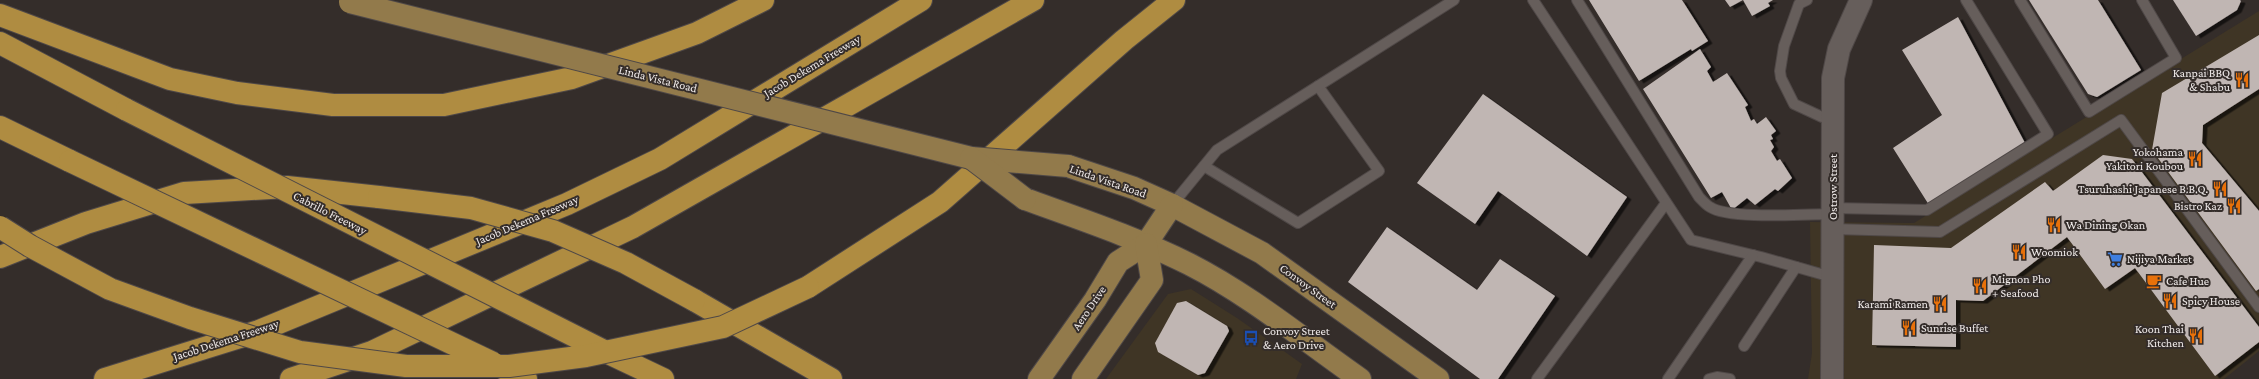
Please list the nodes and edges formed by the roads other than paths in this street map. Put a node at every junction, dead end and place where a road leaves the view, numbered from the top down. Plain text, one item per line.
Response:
1 (763, 0) edge
2 (921, 0) edge
3 (1034, 0) edge
4 (1174, 0) edge
5 (1454, 0) edge
6 (1533, 0) edge
7 (1577, 0) edge
8 (1807, 0) edge
9 (1861, 0) edge
10 (1966, 0) edge
11 (2020, 0) edge
12 (2142, 0) edge
13 (348, 1) edge
14 (0, 15) edge
15 (0, 43) edge
16 (1318, 86) junction
17 (1833, 117) junction
18 (0, 127) edge
19 (971, 158) junction
20 (1204, 166) junction
21 (1666, 203) junction
22 (1172, 205) junction
23 (1833, 217) junction
24 (0, 227) edge
25 (1146, 244) junction
26 (1754, 255) junction
27 (0, 257) edge
28 (1796, 267) junction
29 (1833, 274) junction
30 (2259, 308) edge
31 (1744, 346) dead end
32 (105, 379) edge
33 (291, 379) edge
34 (526, 379) edge
35 (663, 379) edge
36 (831, 379) edge
37 (1039, 379) edge
38 (1083, 379) edge
39 (1360, 379) edge
40 (1438, 379) edge
41 (1536, 379) edge
42 (1668, 379) edge
43 (1709, 379) edge
44 (1730, 379) edge
45 (1832, 379) edge

1 - 14 highway
2 - 32 highway, Jacob Dekema Freeway
3 - 33 highway
4 - 24 highway, bridge
5 - 16 lane
6 - 21 lane
7 - 23 lane
8 - 17 lane
9 - 17 street, Ostrow Street
10 - 23 lane
11 - 12 lane
13 - 19 main road, Linda Vista Road, bridge
15 - 35 highway, Cabrillo Freeway, bridge
16 - 20 lane
16 - 20 lane
17 - 23 street, Ostrow Street
18 - 34 highway, bridge
19 - 22 main road, Linda Vista Road, bridge
19 - 25 main road, Linda Vista Road, bridge
20 - 22 lane
21 - 26 lane
21 - 41 lane
22 - 25 main road, Aero Drive
22 - 40 main road, Convoy Street
23 - 29 street, Ostrow Street
23 - 30 lane
25 - 37 main road, Aero Drive
25 - 38 main road
25 - 39 main road
26 - 28 lane
26 - 42 lane
27 - 36 highway, bridge
28 - 29 lane
28 - 31 lane
29 - 45 street, Ostrow Street
43 - 44 lane

